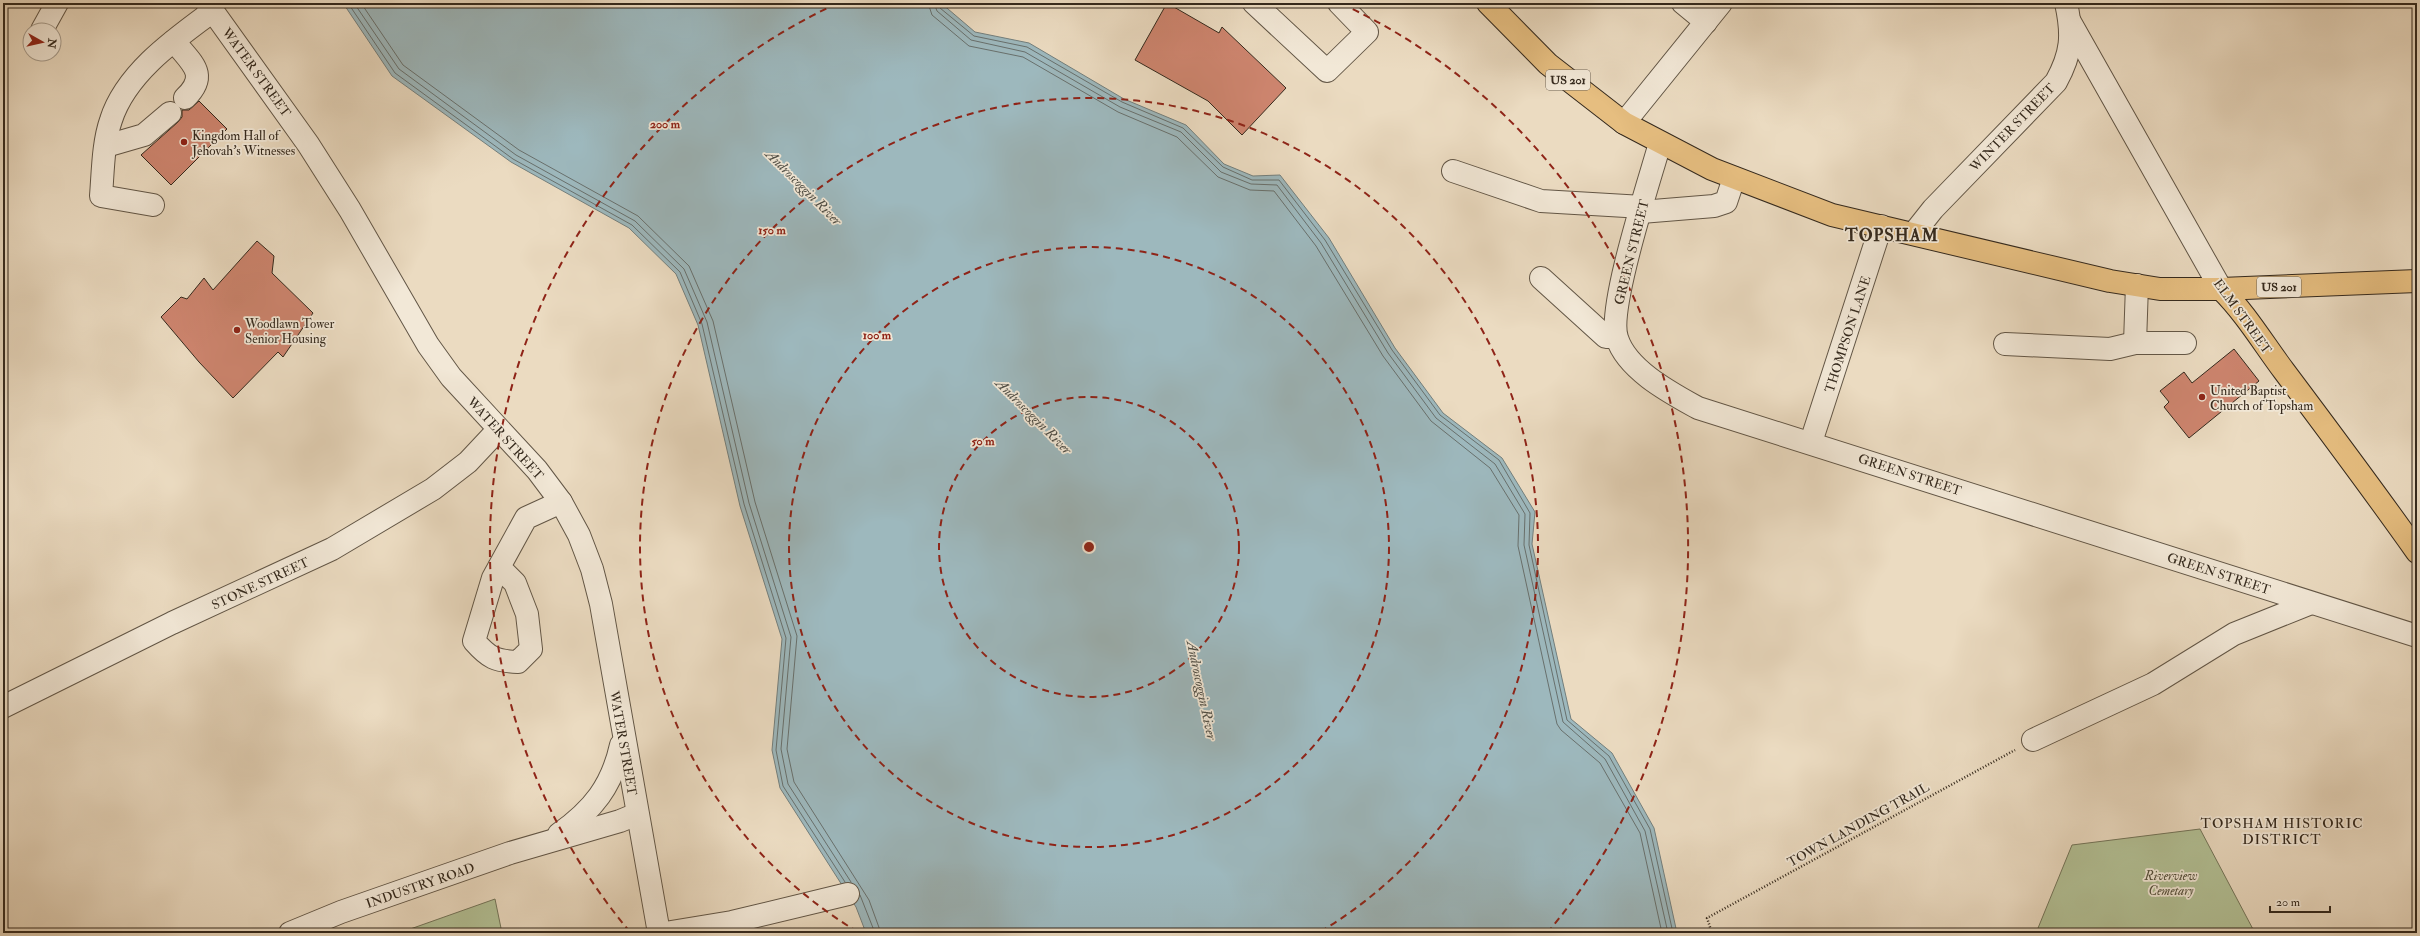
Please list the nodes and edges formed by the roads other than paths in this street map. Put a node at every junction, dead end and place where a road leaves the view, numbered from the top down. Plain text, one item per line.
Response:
1 (57, 3) edge
2 (1254, 3) edge
3 (1339, 3) edge
4 (1488, 3) edge
5 (1683, 3) edge
6 (1721, 3) edge
7 (210, 7) edge
8 (2068, 12) edge
9 (46, 22) edge
10 (1706, 22) junction
11 (174, 41) junction
12 (1624, 123) junction
13 (1660, 143) junction
14 (106, 146) junction
15 (1453, 171) dead end
16 (1734, 178) junction
17 (153, 204) dead end
18 (1642, 210) junction
19 (1881, 226) junction
20 (1914, 233) junction
21 (1541, 278) dead end
22 (2417, 281) edge
23 (2137, 285) junction
24 (2221, 289) junction
25 (1616, 337) junction
26 (2135, 343) junction
27 (2185, 343) dead end
28 (2005, 344) dead end
29 (498, 430) junction
30 (1811, 442) junction
31 (561, 502) junction
32 (2417, 552) edge
33 (499, 567) dead end
34 (2311, 603) junction
35 (2417, 636) edge
36 (3, 706) edge
37 (623, 738) junction
38 (2033, 740) road end
39 (637, 814) junction
40 (551, 840) junction
41 (848, 894) dead end
42 (290, 933) edge
43 (659, 933) edge
44 (665, 933) edge

1 - 9 street
2 - 3 street
4 - 12 main road, US 201
5 - 10 street
6 - 10 street
7 - 11 street
7 - 29 street, WATER STREET
8 - 20 street, WINTER STREET
8 - 24 street, ELM STREET
10 - 12 street
11 - 14 street
11 - 14 street
12 - 13 main road, US 201
13 - 16 main road, US 201
13 - 18 street, GREEN STREET
14 - 17 street
15 - 18 street
16 - 18 street
16 - 19 main road, US 201
18 - 25 street, GREEN STREET
19 - 20 main road, US 201
19 - 30 street, THOMPSON LANE
20 - 23 main road, US 201
21 - 25 street
22 - 24 main road, US 201
23 - 24 main road
23 - 26 street
24 - 32 main road, ELM STREET
25 - 30 street, GREEN STREET
26 - 27 street
26 - 28 street
29 - 31 street, WATER STREET
29 - 36 street, STONE STREET
30 - 34 street, GREEN STREET
31 - 33 street
31 - 37 street, WATER STREET
34 - 35 street, GREEN STREET
34 - 38 street
37 - 39 street, WATER STREET
37 - 40 street, INDUSTRY ROAD
39 - 40 street, INDUSTRY ROAD
39 - 43 street, WATER STREET
40 - 42 street, INDUSTRY ROAD
41 - 44 street

